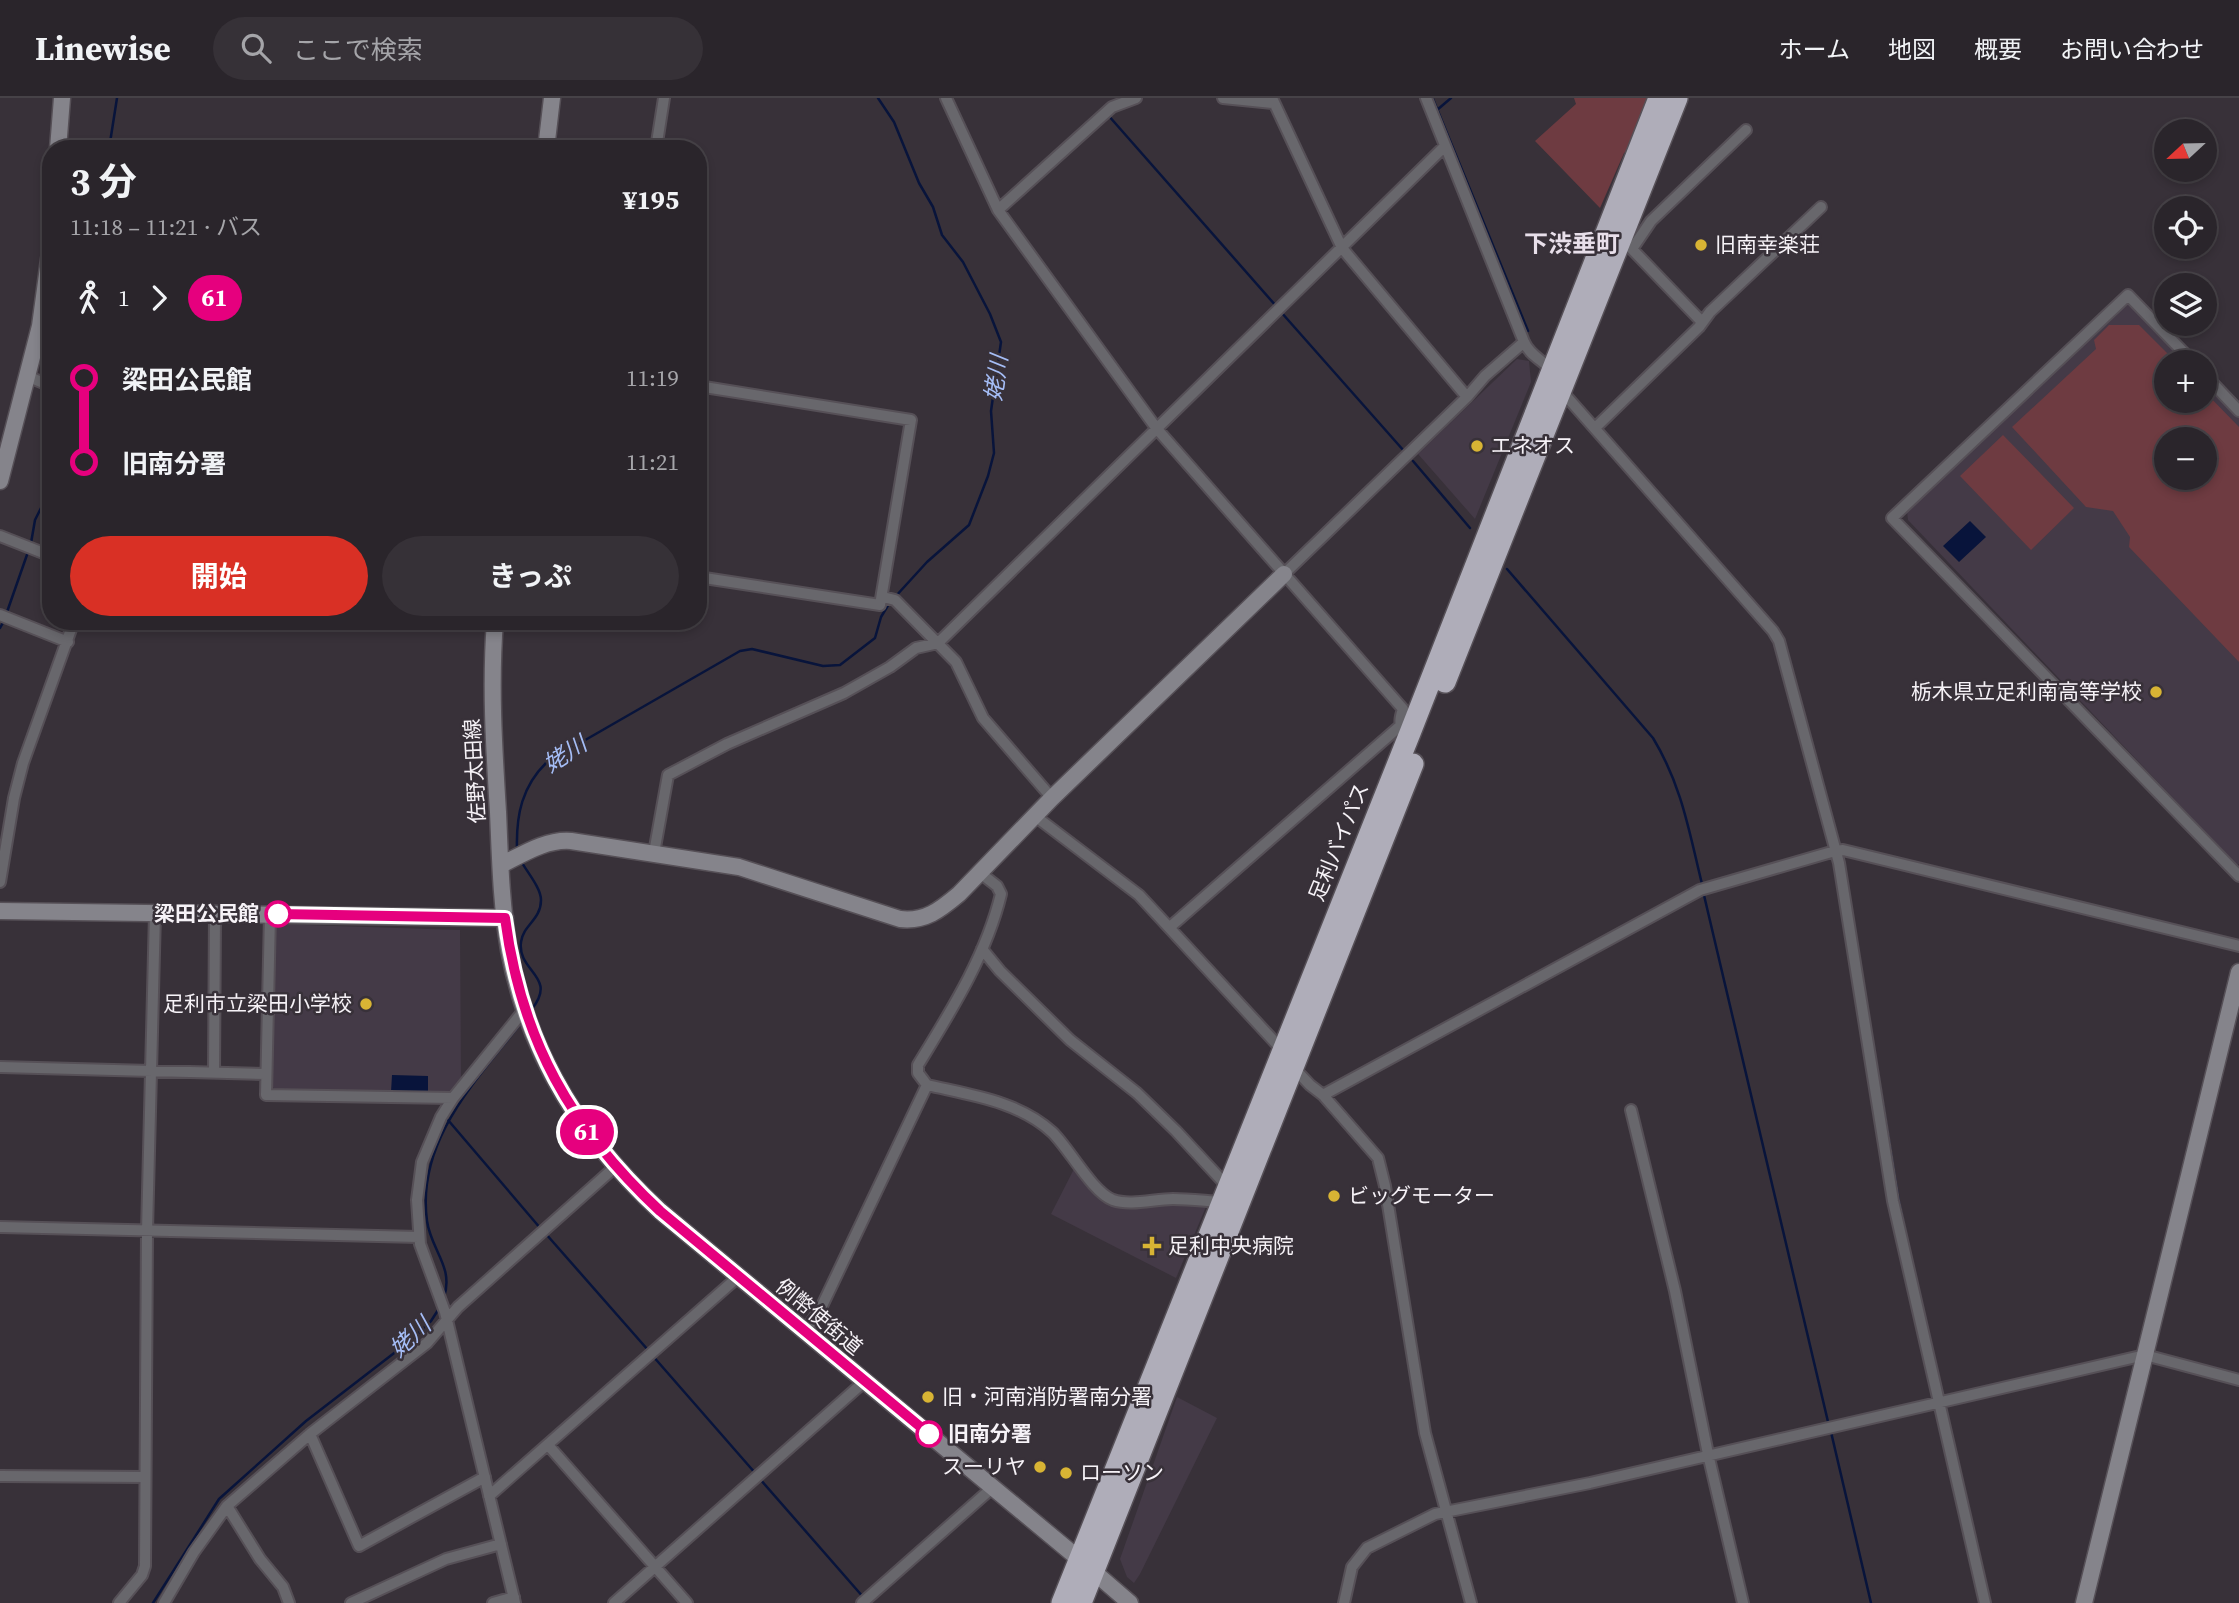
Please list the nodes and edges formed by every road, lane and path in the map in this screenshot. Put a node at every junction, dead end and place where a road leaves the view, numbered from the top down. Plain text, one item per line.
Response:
1 (62, 98) edge
2 (552, 98) edge
3 (664, 98) edge
4 (946, 98) edge
5 (1136, 98) edge
6 (1223, 98) edge
7 (1426, 98) edge
8 (1659, 98) edge
9 (1677, 98) edge
10 (1272, 101) edge
11 (1109, 103) edge
12 (1746, 130) dead end
13 (59, 140) edge
14 (547, 140) edge
15 (657, 140) edge
16 (1444, 147) junction
17 (1821, 207) dead end
18 (998, 210) junction
19 (1626, 246) junction
20 (1342, 248) junction
21 (42, 311) edge
22 (1702, 322) junction
23 (1524, 342) junction
24 (2181, 350) edge
25 (1552, 371) junction
26 (29, 377) junction
27 (42, 382) edge
28 (707, 387) edge
29 (2217, 388) edge
30 (1562, 392) junction
31 (1467, 397) junction
32 (2239, 411) edge
33 (1595, 428) junction
34 (1157, 429) junction
35 (0, 481) edge
36 (0, 536) edge
37 (42, 552) edge
38 (1284, 574) junction
39 (707, 578) edge
40 (883, 597) junction
41 (0, 615) edge
42 (71, 630) edge
43 (495, 630) edge
44 (68, 642) junction
45 (937, 643) junction
46 (1405, 729) junction
47 (1052, 798) junction
48 (1035, 816) junction
49 (1836, 851) junction
50 (654, 853) junction
51 (512, 859) junction
52 (979, 873) junction
53 (2239, 876) edge
54 (0, 882) edge
55 (0, 911) edge
56 (155, 912) junction
57 (215, 913) junction
58 (270, 914) junction
59 (505, 918) junction
60 (1170, 927) junction
61 (2239, 946) edge
62 (982, 949) junction
63 (2239, 972) edge
64 (527, 1015) junction
65 (1282, 1049) junction
66 (0, 1067) edge
67 (1293, 1068) junction
68 (151, 1072) junction
69 (214, 1073) junction
70 (265, 1074) junction
71 (927, 1085) junction
72 (1322, 1094) junction
73 (453, 1098) junction
74 (1631, 1110) dead end
75 (615, 1167) junction
76 (1224, 1194) junction
77 (0, 1227) edge
78 (147, 1231) junction
79 (419, 1237) junction
80 (738, 1277) junction
81 (446, 1316) junction
82 (805, 1331) junction
83 (2145, 1355) junction
84 (2239, 1380) edge
85 (865, 1381) junction
86 (1938, 1402) junction
87 (310, 1434) junction
88 (548, 1445) junction
89 (1708, 1454) junction
90 (0, 1476) edge
91 (145, 1477) junction
92 (485, 1478) junction
93 (992, 1488) junction
94 (489, 1496) junction
95 (227, 1506) junction
96 (1447, 1514) junction
97 (501, 1544) junction
98 (1086, 1565) junction
99 (656, 1567) junction
100 (515, 1600) edge
101 (864, 1600) edge
102 (119, 1603) edge
103 (164, 1603) edge
104 (289, 1603) edge
105 (351, 1603) edge
106 (493, 1603) edge
107 (614, 1603) edge
108 (687, 1603) edge
109 (1062, 1603) edge
110 (1081, 1603) edge
111 (1130, 1603) edge
112 (1344, 1603) edge
113 (1471, 1603) edge
114 (1742, 1603) edge
115 (1985, 1603) edge
116 (2084, 1603) edge

1 - 13 street
2 - 14 street
3 - 15 street
4 - 18 street
5 - 11 street
6 - 10 street
7 - 16 street
8 - 25 highway, 足利バイパス
9 - 19 highway, 足利バイパス
10 - 20 street
11 - 18 street
12 - 19 street
16 - 20 street
16 - 23 street
17 - 22 street
18 - 34 street
19 - 22 street
19 - 30 highway, 足利バイパス
20 - 31 street
20 - 34 street
21 - 26 street
22 - 33 street
23 - 25 street
23 - 31 street
24 - 53 street
25 - 30 street
25 - 46 highway, 足利バイパス
26 - 27 street
26 - 35 street
28 - 40 street
29 - 32 street
30 - 33 street
30 - 67 highway, 足利バイパス
31 - 38 street
33 - 49 street
34 - 38 street
34 - 45 street
36 - 37 street
38 - 46 street
38 - 47 street
39 - 40 street
40 - 45 street
41 - 44 street
42 - 44 street
43 - 51 street, 佐野太田線
44 - 54 street
45 - 47 street
45 - 50 street
46 - 60 street
46 - 65 highway, 足利バイパス
47 - 48 street
48 - 52 street
48 - 60 street
49 - 61 street
49 - 72 street
49 - 86 street
50 - 51 street
50 - 52 street
51 - 59 street, 佐野太田線
52 - 62 street
55 - 56 street
56 - 57 street
56 - 68 street
57 - 58 street
57 - 69 street
58 - 59 street
58 - 70 street
59 - 64 street, 例幣使街道
60 - 65 street
62 - 71 street
62 - 76 street
63 - 83 street
64 - 73 street
64 - 75 street, 例幣使街道
65 - 67 street
65 - 76 highway, 足利バイパス
66 - 68 street
67 - 72 street
67 - 98 highway, 足利バイパス
68 - 69 street
68 - 78 street
69 - 70 street
70 - 73 street
71 - 76 street
71 - 82 street
72 - 96 street
73 - 79 street
74 - 89 street
75 - 80 street, 例幣使街道
75 - 81 street
76 - 98 highway, 足利バイパス
77 - 78 street
78 - 79 street
78 - 91 street
79 - 81 street
80 - 82 street, 例幣使街道
80 - 88 street
81 - 87 street
81 - 92 street
82 - 85 street, 例幣使街道
83 - 84 street
83 - 86 street
83 - 116 street
85 - 93 street, 例幣使街道
85 - 99 street
86 - 89 street
86 - 115 street
87 - 92 street
87 - 95 street
88 - 94 street
88 - 99 street
89 - 96 street
89 - 114 street
90 - 91 street
91 - 102 street
92 - 94 street
93 - 98 street, 例幣使街道
93 - 101 street
94 - 97 street
95 - 103 street
95 - 104 street
96 - 112 street
96 - 113 street
97 - 100 street
97 - 105 street
98 - 109 highway, 足利バイパス
98 - 110 highway, 足利バイパス
98 - 111 street, 例幣使街道
99 - 107 street
99 - 108 street
100 - 106 street

